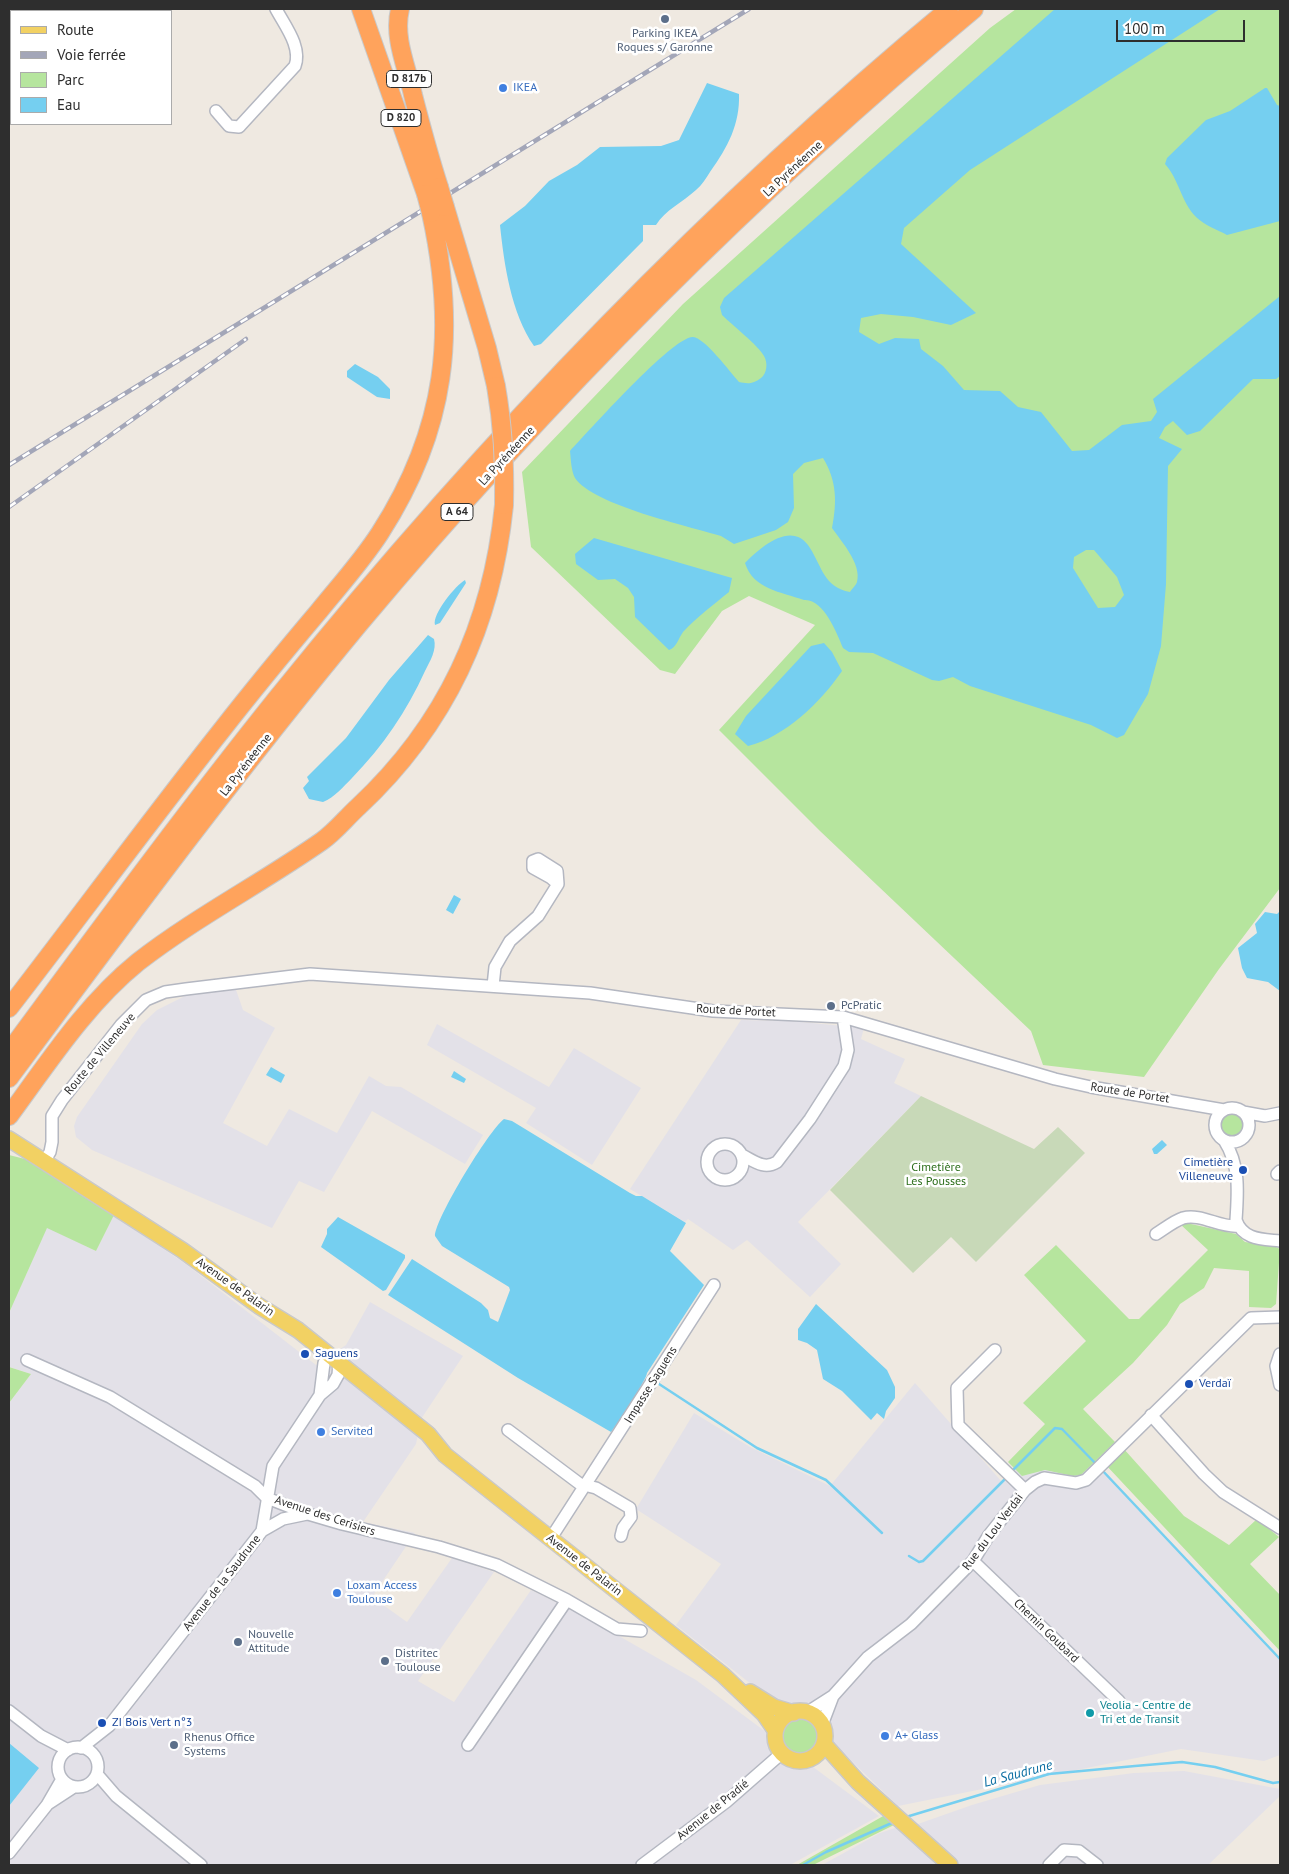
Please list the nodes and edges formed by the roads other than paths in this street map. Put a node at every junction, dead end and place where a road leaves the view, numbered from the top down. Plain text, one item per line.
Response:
1 (276, 9) edge
2 (361, 9) edge
3 (374, 9) edge
4 (400, 9) edge
5 (949, 9) edge
6 (974, 9) edge
7 (216, 110) dead end
8 (423, 140) junction
9 (432, 191) junction
10 (438, 210) junction
11 (558, 884) dead end
12 (258, 980) joint
13 (493, 986) junction
14 (9, 1008) edge
15 (844, 1017) junction
16 (9, 1052) edge
17 (9, 1078) edge
18 (1204, 1108) junction
19 (1224, 1110) junction
20 (1243, 1112) junction
21 (1280, 1113) edge
22 (9, 1116) edge
23 (1265, 1116) junction
24 (1215, 1126) junction
25 (1248, 1129) junction
26 (9, 1139) edge
27 (1241, 1139) junction
28 (1224, 1140) junction
29 (742, 1155) dead end
30 (1235, 1161) junction
31 (44, 1162) junction
32 (1238, 1226) junction
33 (1156, 1234) dead end
34 (1280, 1241) edge
35 (714, 1285) dead end
36 (1280, 1317) edge
37 (995, 1350) dead end
38 (1280, 1354) edge
39 (27, 1360) dead end
40 (336, 1372) junction
41 (1280, 1385) edge
42 (1151, 1415) junction
43 (508, 1430) dead end
44 (587, 1485) junction
45 (1025, 1490) junction
46 (267, 1498) junction
47 (308, 1514) junction
48 (1280, 1526) edge
49 (262, 1531) junction
50 (621, 1536) dead end
51 (551, 1538) junction
52 (974, 1561) junction
53 (567, 1600) junction
54 (641, 1631) dead end
55 (723, 1675) junction
56 (833, 1696) junction
57 (1119, 1701) dead end
58 (9, 1712) edge
59 (801, 1712) junction
60 (822, 1725) junction
61 (106, 1729) junction
62 (776, 1730) junction
63 (41, 1736) junction
64 (824, 1744) junction
65 (468, 1745) dead end
66 (81, 1748) junction
67 (68, 1750) junction
68 (782, 1753) junction
69 (812, 1759) junction
70 (96, 1760) junction
71 (58, 1764) junction
72 (97, 1774) junction
73 (62, 1779) junction
74 (858, 1782) junction
75 (87, 1785) junction
76 (74, 1787) junction
77 (116, 1796) junction
78 (47, 1804) junction
79 (9, 1853) edge
80 (201, 1865) edge
81 (642, 1865) edge
82 (950, 1865) edge
83 (1050, 1865) edge
84 (1097, 1865) edge

1 - 7 street
2 - 9 highway, D 820
3 - 8 highway, D 820
4 - 8 highway, D 817b
5 - 16 highway, La Pyrénéenne / A 64
6 - 17 highway, La Pyrénéenne / A 64
8 - 9 highway
9 - 10 highway, bridge
10 - 14 highway
10 - 22 highway, bridge
11 - 13 street
12 - 13 street, Route de Portet
12 - 31 street, Route de Villeneuve
13 - 15 street, Route de Portet
15 - 18 street, Route de Portet
15 - 29 street
18 - 19 street, Route de Portet
18 - 24 street
19 - 20 street
19 - 24 street
20 - 23 street
20 - 25 street
21 - 23 street
23 - 25 street
24 - 28 street
25 - 27 street
26 - 31 main road, Avenue de Palarin
27 - 28 street
27 - 30 street
28 - 30 street
30 - 32 street
31 - 40 main road, Avenue de Palarin
32 - 33 street
32 - 34 street
35 - 44 street, Impasse Saguens
36 - 42 street, Rue du Lou Verdai
37 - 45 street
38 - 41 street
39 - 46 street, Avenue des Cerisiers
40 - 46 street, Avenue de la Saudrune
40 - 51 main road, Avenue de Palarin
42 - 45 street, Rue du Lou Verdai
42 - 48 street
43 - 44 street
44 - 50 street
44 - 51 street, Impasse Saguens
45 - 52 street, Rue du Lou Verdai
46 - 47 street, Avenue des Cerisiers
46 - 49 street, Avenue de la Saudrune
47 - 49 street
47 - 53 street, Avenue des Cerisiers
49 - 61 street, Avenue de la Saudrune
51 - 55 main road, Avenue de Palarin
52 - 56 street, Rue du Lou Verdai
52 - 57 street, Chemin Goubard
53 - 54 street, Avenue des Cerisiers
53 - 65 street
55 - 59 main road, Avenue de Palarin
55 - 62 main road, Avenue de Palarin
56 - 59 street, Rue du Lou Verdai
56 - 60 street
58 - 63 street
59 - 60 main road
59 - 62 main road
60 - 64 main road
61 - 66 street, Avenue de la Saudrune
61 - 70 street, Avenue de la Saudrune
62 - 68 main road
63 - 67 street
63 - 71 street
64 - 69 main road
64 - 74 main road
66 - 67 street
66 - 70 street
67 - 71 street
68 - 69 main road
68 - 81 street, Avenue de Pradié
69 - 74 main road
70 - 72 street
71 - 73 street
72 - 75 street
72 - 77 street
73 - 76 street
73 - 78 street
74 - 82 main road
75 - 76 street
75 - 77 street
76 - 78 street
77 - 80 street
78 - 79 street
83 - 84 street

